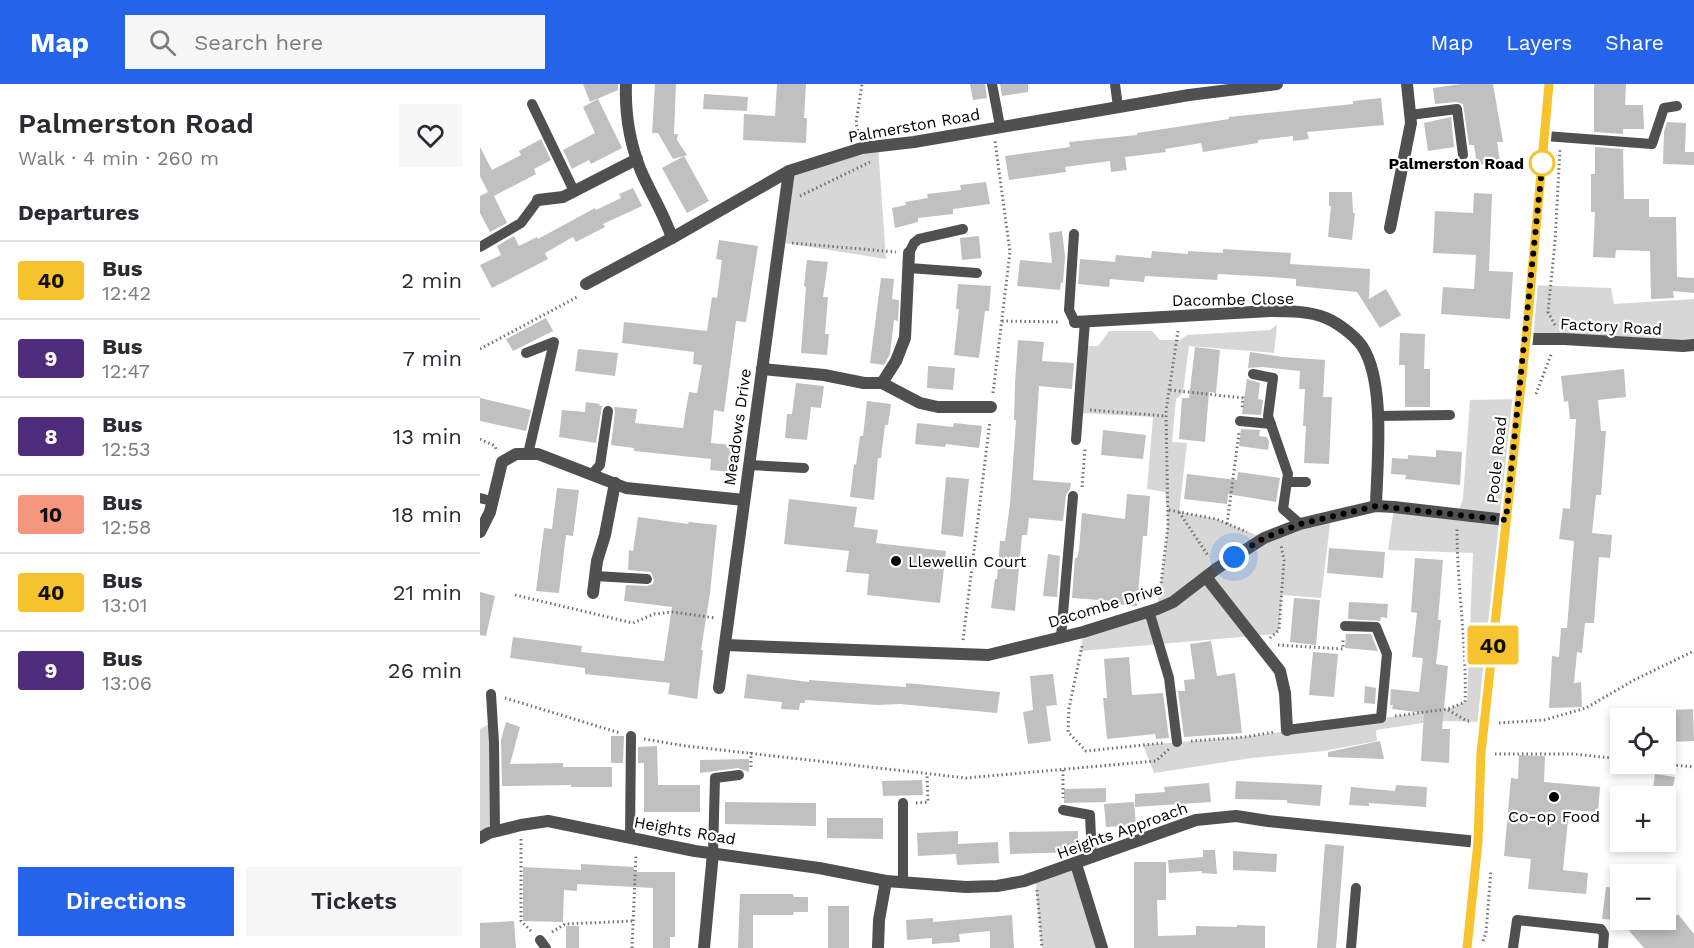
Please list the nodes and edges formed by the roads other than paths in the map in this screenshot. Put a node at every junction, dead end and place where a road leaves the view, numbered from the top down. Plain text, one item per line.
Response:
1 (626, 84) edge
2 (992, 84) edge
3 (1115, 84) edge
4 (1277, 84) edge
5 (1407, 84) edge
6 (1549, 84) edge
7 (1237, 87) edge
8 (532, 104) dead end
9 (1677, 106) dead end
10 (1118, 107) junction
11 (1410, 115) junction
12 (1000, 126) junction
13 (1545, 136) junction
14 (1463, 155) dead end
15 (637, 159) junction
16 (789, 171) junction
17 (574, 191) junction
18 (538, 200) joint
19 (1390, 228) dead end
20 (963, 229) dead end
21 (1074, 234) dead end
22 (672, 238) junction
23 (480, 247) edge
24 (909, 253) joint
25 (909, 268) junction
26 (977, 273) dead end
27 (586, 284) road end
28 (1080, 322) junction
29 (1526, 339) junction
30 (1694, 345) edge
31 (526, 353) dead end
32 (762, 369) junction
33 (1253, 374) dead end
34 (882, 383) junction
35 (992, 407) dead end
36 (608, 411) dead end
37 (1450, 415) dead end
38 (1377, 417) junction
39 (1240, 421) road end
40 (1271, 424) junction
41 (1076, 440) road end
42 (528, 454) junction
43 (749, 465) junction
44 (804, 468) dead end
45 (592, 474) junction
46 (1287, 482) junction
47 (1305, 482) dead end
48 (621, 486) junction
49 (1072, 496) road end
50 (486, 500) edge
51 (744, 500) junction
52 (1376, 506) junction
53 (1506, 520) junction
54 (1300, 524) junction
55 (480, 532) edge
56 (1211, 573) junction
57 (595, 576) junction
58 (647, 579) dead end
59 (593, 593) dead end
60 (1153, 610) junction
61 (1345, 626) road end
62 (1061, 637) junction
63 (725, 645) junction
64 (719, 688) dead end
65 (491, 694) road end
66 (1287, 730) joint
67 (632, 736) road end
68 (1177, 742) road end
69 (740, 775) dead end
70 (903, 803) road end
71 (1063, 810) road end
72 (495, 832) junction
73 (480, 838) edge
74 (634, 838) junction
75 (1478, 842) junction
76 (713, 853) junction
77 (1092, 858) junction
78 (1076, 864) junction
79 (886, 881) junction
80 (903, 882) junction
81 (1356, 888) dead end
82 (704, 948) edge
83 (878, 948) edge
84 (1102, 948) edge
85 (1351, 948) edge
86 (1467, 948) edge
87 (1513, 948) edge
88 (1603, 948) edge

1 - 15 street
2 - 12 lane
3 - 10 lane
4 - 7 street, Palmerston Road
5 - 11 street
6 - 13 main road, Poole Road
7 - 10 street, Palmerston Road
8 - 17 lane
9 - 13 lane
10 - 12 street, Palmerston Road
11 - 14 lane
11 - 19 street
12 - 16 street, Palmerston Road
13 - 29 main road, Poole Road
15 - 17 street
15 - 22 street
16 - 22 street, Palmerston Road
16 - 32 street, Meadows Drive
17 - 18 street
18 - 23 lane
20 - 24 lane
21 - 28 lane
22 - 27 street, Palmerston Road
24 - 25 street
25 - 26 lane
25 - 34 street
28 - 38 street, Dacombe Close
28 - 41 lane
29 - 30 street, Factory Road
29 - 53 main road, Poole Road
31 - 42 lane
32 - 34 street
32 - 43 street, Meadows Drive
33 - 40 lane
34 - 35 street
36 - 45 lane
37 - 38 lane
38 - 52 street, Dacombe Close
39 - 40 lane
40 - 46 lane
42 - 45 street
42 - 50 street
43 - 44 lane
43 - 51 street, Meadows Drive
45 - 48 street
46 - 47 lane
46 - 54 lane
48 - 51 street
48 - 57 street
49 - 62 lane
50 - 55 street
51 - 63 street, Meadows Drive
52 - 53 street, Dacombe Drive
52 - 54 street, Dacombe Drive
53 - 75 main road, Poole Road
54 - 56 street, Dacombe Drive
56 - 60 street, Dacombe Drive
56 - 66 street
57 - 58 lane
57 - 59 street
60 - 62 street, Dacombe Drive
60 - 68 lane
61 - 66 lane
62 - 63 street, Dacombe Drive
63 - 64 street, Meadows Drive
65 - 72 lane
67 - 74 lane
69 - 76 lane
70 - 80 lane
71 - 77 lane
72 - 73 street, Heights Road
72 - 74 street, Heights Road
74 - 76 street, Heights Road
75 - 77 street, Heights Approach
75 - 86 main road, Poole Road
76 - 79 street, Heights Road
76 - 82 street
77 - 78 street, Heights Approach
78 - 80 street, Heights Approach
78 - 84 street
79 - 80 street, Heights Approach
79 - 83 street
81 - 85 lane
87 - 88 lane

